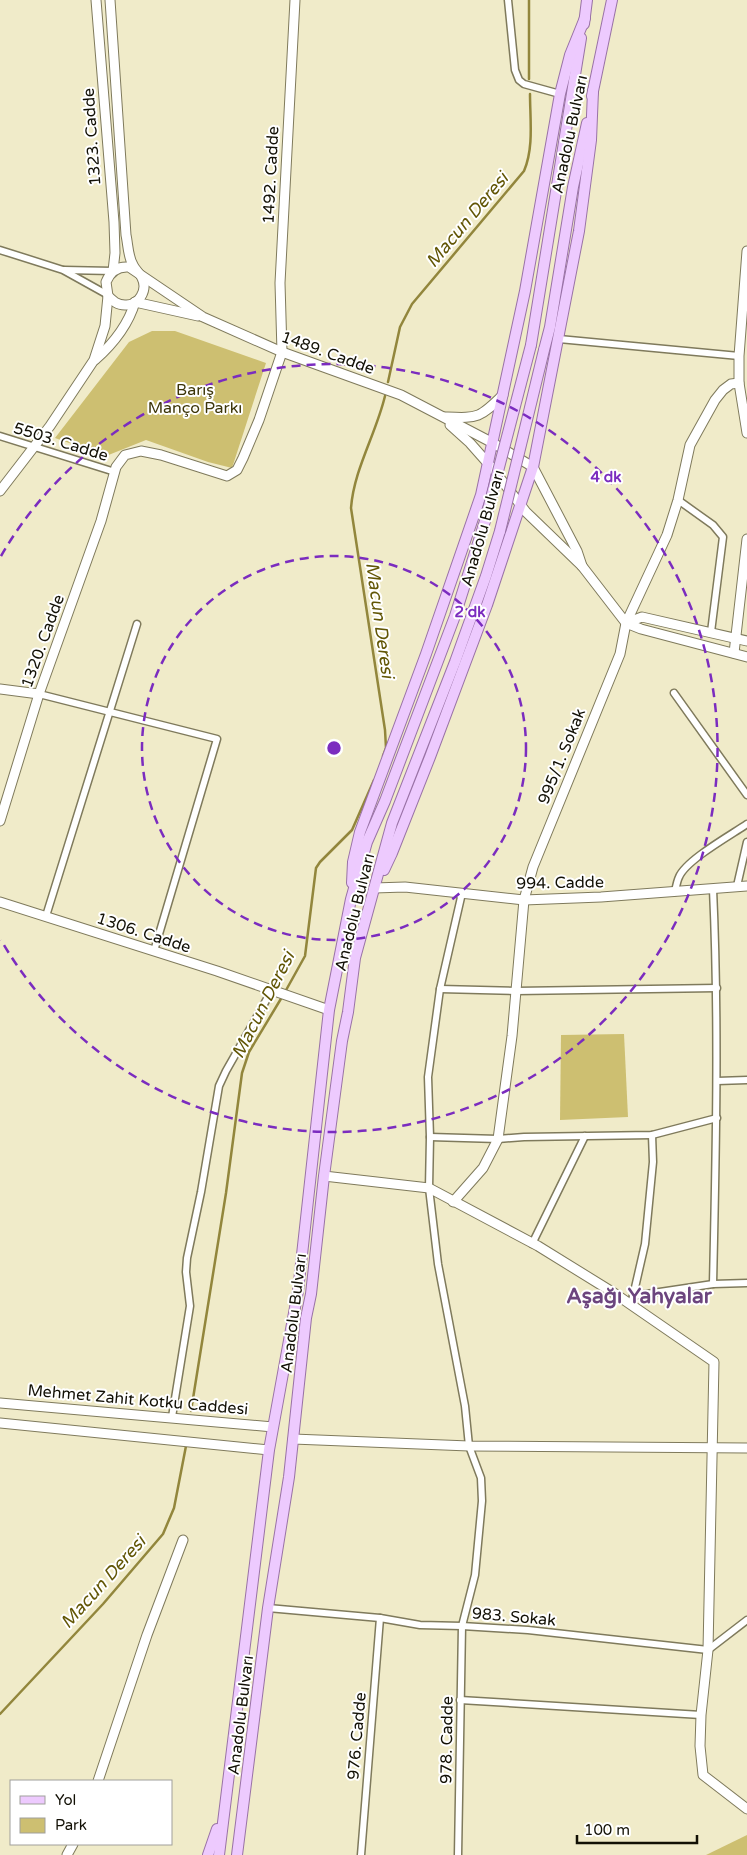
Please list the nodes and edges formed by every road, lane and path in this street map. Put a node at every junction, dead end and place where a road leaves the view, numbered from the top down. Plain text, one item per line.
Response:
1 (96, 0) edge
2 (110, 0) edge
3 (294, 0) edge
4 (508, 0) edge
5 (587, 0) edge
6 (612, 0) edge
7 (585, 18) junction
8 (593, 91) junction
9 (560, 94) junction
10 (0, 250) edge
11 (747, 251) edge
12 (63, 270) junction
13 (113, 271) junction
14 (140, 273) junction
15 (108, 295) junction
16 (135, 302) junction
17 (203, 317) junction
18 (559, 339) junction
19 (282, 352) junction
20 (743, 354) edge
21 (94, 360) junction
22 (739, 383) junction
23 (503, 395) junction
24 (442, 417) junction
25 (747, 433) edge
26 (0, 436) edge
27 (493, 443) junction
28 (34, 446) junction
29 (488, 464) junction
30 (533, 467) junction
31 (115, 472) junction
32 (0, 491) edge
33 (678, 500) junction
34 (520, 504) junction
35 (747, 539) edge
36 (582, 566) junction
37 (137, 624) dead end
38 (626, 624) junction
39 (712, 632) junction
40 (737, 639) junction
41 (747, 641) edge
42 (734, 653) junction
43 (747, 657) edge
44 (0, 689) edge
45 (39, 694) junction
46 (674, 694) dead end
47 (110, 711) junction
48 (747, 795) edge
49 (0, 821) edge
50 (747, 824) edge
51 (747, 842) edge
52 (737, 886) junction
53 (747, 886) edge
54 (374, 888) junction
55 (713, 889) junction
56 (675, 892) junction
57 (462, 893) junction
58 (351, 900) junction
59 (524, 900) junction
60 (0, 902) edge
61 (46, 916) junction
62 (154, 951) junction
63 (717, 988) junction
64 (440, 989) junction
65 (275, 991) junction
66 (516, 991) junction
67 (329, 1010) junction
68 (747, 1080) edge
69 (717, 1081) junction
70 (717, 1118) junction
71 (652, 1135) junction
72 (585, 1136) junction
73 (430, 1137) junction
74 (498, 1139) junction
75 (324, 1176) junction
76 (429, 1188) junction
77 (453, 1202) junction
78 (532, 1244) junction
79 (747, 1283) edge
80 (713, 1284) junction
81 (632, 1301) junction
82 (0, 1403) edge
83 (172, 1417) junction
84 (0, 1423) edge
85 (273, 1427) junction
86 (293, 1439) junction
87 (469, 1446) junction
88 (713, 1448) junction
89 (747, 1448) edge
90 (269, 1450) junction
91 (183, 1540) dead end
92 (268, 1608) junction
93 (380, 1618) junction
94 (747, 1620) edge
95 (462, 1626) junction
96 (708, 1650) junction
97 (460, 1700) junction
98 (701, 1714) junction
99 (98, 1780) edge
100 (224, 1810) junction
101 (747, 1810) edge
102 (243, 1811) junction
103 (208, 1855) edge
104 (219, 1855) edge
105 (237, 1855) edge
106 (244, 1855) edge
107 (361, 1855) edge
108 (458, 1855) edge

1 - 13 street, 1323. Cadde
2 - 14 street
3 - 19 street, 1492. Cadde
4 - 9 street
5 - 7 main road, Anadolu Bulvarı
6 - 8 main road, Anadolu Bulvarı
7 - 9 main road
7 - 58 main road, Anadolu Bulvarı, bridge
8 - 18 main road
8 - 54 main road, Anadolu Bulvarı, bridge
9 - 23 main road
10 - 12 street
11 - 20 street
12 - 13 street
12 - 15 street
13 - 14 street
13 - 15 street
14 - 16 street
14 - 17 street, 1489. Cadde
15 - 16 street
15 - 21 street
16 - 17 street, 1489. Cadde
16 - 21 street
17 - 19 street, 1489. Cadde
18 - 20 street
18 - 30 main road
19 - 24 street, 1489. Cadde
19 - 31 street
20 - 22 street
21 - 28 street
22 - 25 street
22 - 33 street, 995/1. Sokak
23 - 24 street
23 - 27 main road
24 - 27 street, 1489. Cadde
24 - 29 street, 1489. Cadde
26 - 28 street, 5503. Cadde
27 - 29 main road
27 - 30 street, 1489. Cadde
28 - 31 street, 5503. Cadde
28 - 32 street
29 - 34 street, 1489. Cadde
29 - 58 main road
30 - 34 main road
30 - 36 street, 1489. Cadde
31 - 45 street, 1320. Cadde
33 - 38 street, 995/1. Sokak
33 - 39 street
34 - 36 street, 1489. Cadde
34 - 54 main road
35 - 40 street
36 - 38 street, 1489. Cadde
37 - 47 street
38 - 39 street
38 - 42 street
38 - 59 street, 995/1. Sokak
39 - 40 street
40 - 41 street
40 - 42 street
42 - 43 street
44 - 45 street
45 - 47 street
45 - 49 street, 1320. Cadde
46 - 48 street
47 - 61 street
47 - 62 street
50 - 56 street
51 - 52 street
52 - 53 street, 994. Cadde
52 - 55 street, 994. Cadde
54 - 57 street, 994. Cadde
54 - 75 main road, Anadolu Bulvarı
55 - 56 street, 994. Cadde
55 - 63 street
56 - 59 street, 994. Cadde
57 - 59 street, 994. Cadde
57 - 64 street, 978. Cadde
58 - 67 main road, Anadolu Bulvarı
59 - 66 street, 995/1. Sokak
60 - 61 street, 1306. Cadde
61 - 62 street, 1306. Cadde
62 - 65 street, 1306. Cadde
63 - 66 street
63 - 69 street
64 - 66 street
64 - 73 street, 978. Cadde
65 - 67 street, 1306. Cadde
65 - 83 street
66 - 74 street, 995/1. Sokak
67 - 85 main road, Anadolu Bulvarı
68 - 69 street
69 - 70 street
70 - 71 street
70 - 80 street
71 - 72 street
71 - 81 street
72 - 74 street
72 - 78 street
73 - 74 street
73 - 76 street, 978. Cadde
74 - 77 street
75 - 76 street
75 - 86 main road, Anadolu Bulvarı
76 - 77 street
76 - 87 street, 978. Cadde
77 - 78 street
78 - 81 street
79 - 80 street
80 - 81 street
81 - 88 street
82 - 83 street, Mehmet Zahit Kotku Caddesi
83 - 85 street, Mehmet Zahit Kotku Caddesi
84 - 90 street
85 - 90 main road, Anadolu Bulvarı
86 - 87 street
86 - 92 main road, Anadolu Bulvarı
87 - 88 street
87 - 95 street, 978. Cadde
88 - 89 street
88 - 96 street
90 - 100 main road, Anadolu Bulvarı
91 - 99 street
92 - 93 street, 983. Sokak
92 - 102 main road, Anadolu Bulvarı
93 - 95 street, 983. Sokak
93 - 107 street, 976. Cadde
94 - 96 street
95 - 96 street, 983. Sokak
95 - 97 street, 978. Cadde
96 - 98 street
97 - 98 street
97 - 108 street, 978. Cadde
98 - 101 street
100 - 103 main road
100 - 104 main road, Anadolu Bulvarı
102 - 105 main road, Anadolu Bulvarı
102 - 106 main road

